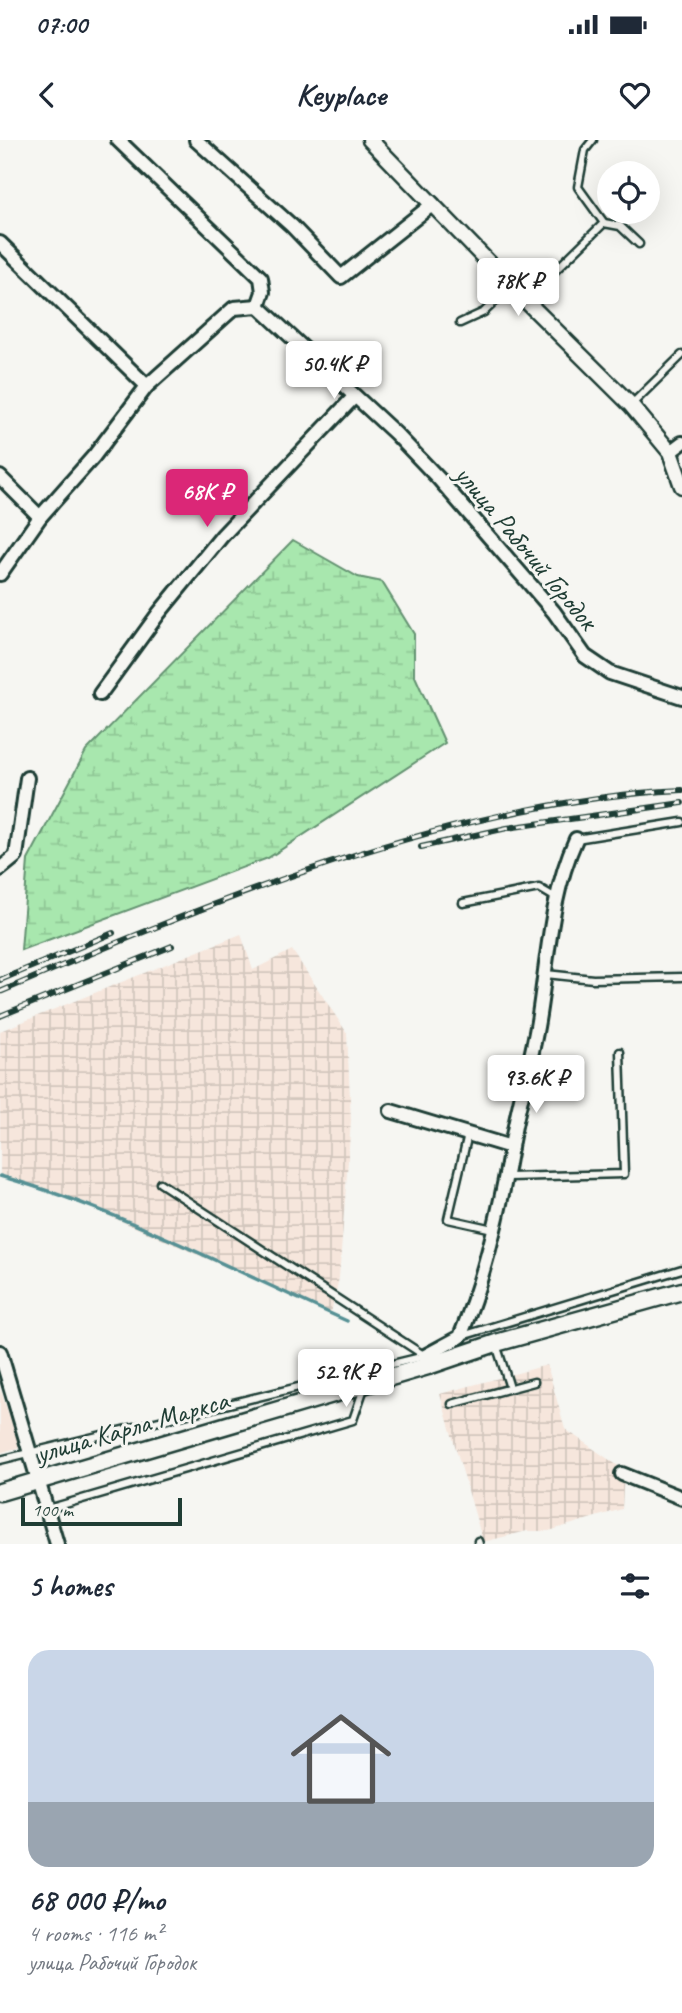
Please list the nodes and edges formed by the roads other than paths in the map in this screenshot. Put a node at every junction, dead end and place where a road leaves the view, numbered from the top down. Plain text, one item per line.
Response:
1 (118, 140) edge
2 (196, 140) edge
3 (370, 140) edge
4 (593, 140) edge
5 (433, 204) junction
6 (597, 213) edge
7 (603, 224) edge
8 (609, 224) edge
9 (0, 243) edge
10 (639, 244) dead end
11 (511, 286) junction
12 (525, 300) junction
13 (258, 306) junction
14 (460, 323) dead end
15 (682, 355) edge
16 (147, 386) junction
17 (354, 397) junction
18 (631, 405) junction
19 (676, 447) edge
20 (0, 477) edge
21 (682, 486) edge
22 (40, 517) junction
23 (0, 574) edge
24 (100, 694) dead end
25 (682, 696) edge
26 (27, 778) dead end
27 (682, 822) edge
28 (576, 839) joint
29 (0, 869) edge
30 (556, 898) junction
31 (463, 903) dead end
32 (546, 975) junction
33 (682, 977) edge
34 (620, 1052) dead end
35 (391, 1111) dead end
36 (468, 1134) junction
37 (511, 1147) junction
38 (508, 1177) junction
39 (160, 1183) dead end
40 (493, 1229) junction
41 (682, 1269) edge
42 (682, 1291) edge
43 (460, 1337) junction
44 (496, 1343) junction
45 (0, 1352) edge
46 (426, 1361) junction
47 (534, 1382) dead end
48 (365, 1384) junction
49 (510, 1388) junction
50 (452, 1404) dead end
51 (32, 1452) junction
52 (0, 1460) edge
53 (622, 1474) dead end
54 (40, 1480) junction
55 (0, 1492) edge
56 (682, 1498) edge
57 (48, 1509) junction
58 (57, 1544) edge

1 - 13 street
2 - 5 street
3 - 5 street
4 - 6 lane
5 - 11 street
7 - 12 lane
8 - 10 lane
9 - 16 street
11 - 12 street
11 - 14 lane
12 - 18 street
13 - 16 street
13 - 17 street, улица Рабочий Городок
15 - 18 lane
16 - 22 street
17 - 24 street
17 - 25 street, улица Рабочий Городок
18 - 19 street
19 - 21 street
20 - 22 street
22 - 23 street
26 - 29 street
27 - 28 lane
28 - 30 street
30 - 31 lane
30 - 32 street
32 - 33 lane
32 - 37 street
34 - 38 lane
35 - 36 street
36 - 37 street
36 - 40 lane
37 - 38 street
38 - 40 street
39 - 46 lane
40 - 43 street
41 - 43 lane
42 - 44 main road, улица Карла Маркса
43 - 46 street
44 - 46 main road, улица Карла Маркса
44 - 49 lane
45 - 51 street
46 - 48 main road, улица Карла Маркса
46 - 51 lane
47 - 49 lane
48 - 54 main road, улица Карла Маркса
48 - 57 lane
49 - 50 lane
51 - 52 lane
51 - 54 street
53 - 56 street
54 - 55 main road, улица Карла Маркса
54 - 57 street
57 - 58 street

